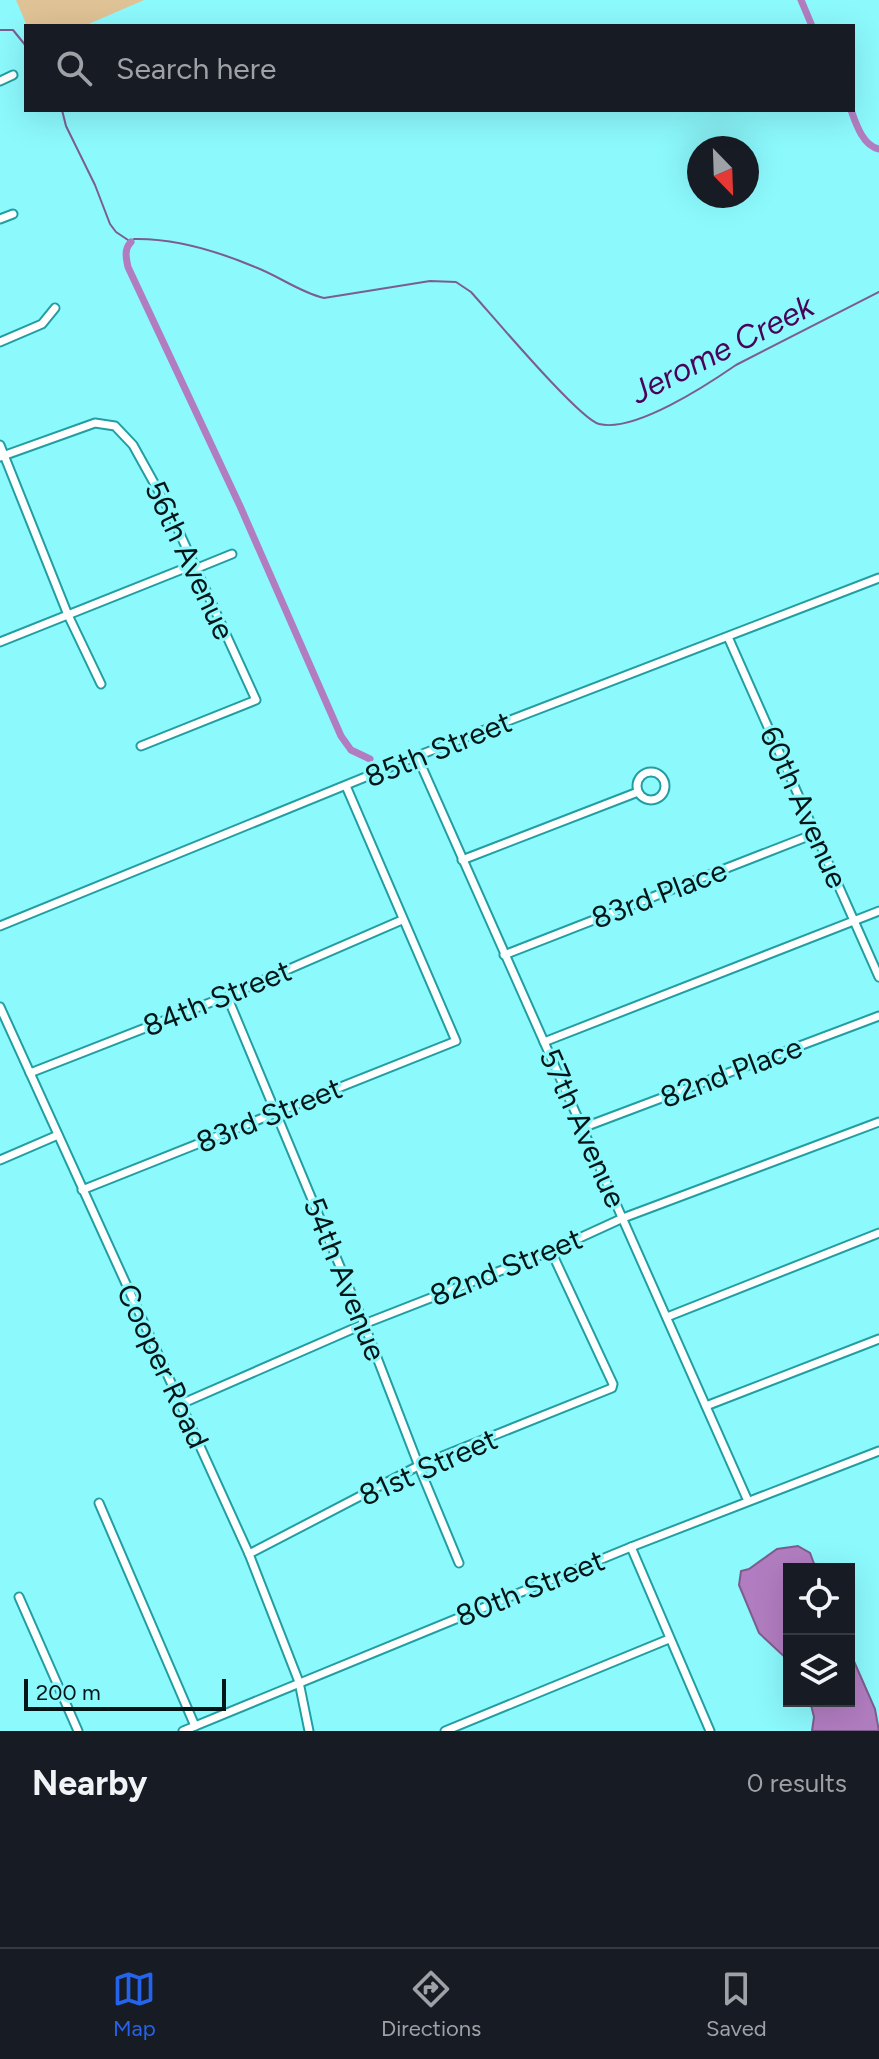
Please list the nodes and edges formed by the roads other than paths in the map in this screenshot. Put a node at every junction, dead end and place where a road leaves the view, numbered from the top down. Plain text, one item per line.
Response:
1 (13, 75) dead end
2 (0, 81) edge
3 (13, 214) dead end
4 (0, 219) edge
5 (55, 308) dead end
6 (0, 342) edge
7 (0, 445) edge
8 (2, 456) edge
9 (232, 554) dead end
10 (194, 567) junction
11 (879, 578) edge
12 (68, 615) junction
13 (728, 637) junction
14 (0, 642) edge
15 (101, 684) dead end
16 (141, 746) dead end
17 (417, 756) junction
18 (346, 786) junction
19 (638, 792) dead end
20 (814, 834) junction
21 (462, 860) junction
22 (879, 911) edge
23 (402, 920) junction
24 (855, 921) junction
25 (0, 926) edge
26 (504, 955) junction
27 (879, 977) edge
28 (227, 996) junction
29 (0, 1007) edge
30 (879, 1016) edge
31 (544, 1042) junction
32 (30, 1073) junction
33 (277, 1112) junction
34 (879, 1122) edge
35 (582, 1128) junction
36 (58, 1135) junction
37 (0, 1160) edge
38 (82, 1190) junction
39 (623, 1218) junction
40 (879, 1233) edge
41 (551, 1251) junction
42 (667, 1317) junction
43 (364, 1324) junction
44 (879, 1339) edge
45 (181, 1404) junction
46 (706, 1406) junction
47 (879, 1451) edge
48 (420, 1465) junction
49 (748, 1501) junction
50 (99, 1503) dead end
51 (631, 1547) junction
52 (249, 1554) junction
53 (459, 1563) dead end
54 (19, 1597) dead end
55 (669, 1639) junction
56 (299, 1682) junction
57 (195, 1726) junction
58 (78, 1731) edge
59 (183, 1731) edge
60 (309, 1731) edge
61 (445, 1731) edge
62 (710, 1731) edge

1 - 2 street
3 - 4 street
5 - 6 street
7 - 8 street
8 - 10 street, 56th Avenue
8 - 12 street
9 - 10 street
10 - 12 street
10 - 16 street, 56th Avenue
11 - 13 street, 85th Street
12 - 14 street
12 - 15 street
13 - 17 street, 85th Street
13 - 20 street, 60th Avenue
17 - 18 street, 85th Street
17 - 21 street, 57th Avenue
18 - 23 street
18 - 25 street, 85th Street
19 - 21 street
20 - 24 street, 60th Avenue
20 - 26 street, 83rd Place
21 - 26 street, 57th Avenue
22 - 24 street
23 - 28 street, 84th Street
23 - 33 street, 83rd Street
24 - 27 street, 60th Avenue
24 - 31 street
26 - 31 street, 57th Avenue
28 - 32 street, 84th Street
28 - 33 street, 54th Avenue
29 - 32 street, Cooper Road
30 - 35 street, 82nd Place
31 - 35 street, 57th Avenue
32 - 36 street, Cooper Road
33 - 38 street, 83rd Street
33 - 43 street, 54th Avenue
34 - 39 street, 82nd Street
35 - 39 street, 57th Avenue
36 - 37 street
36 - 38 street, Cooper Road
38 - 45 street, Cooper Road
39 - 41 street, 82nd Street
39 - 42 street, 57th Avenue
40 - 42 street
41 - 43 street, 82nd Street
41 - 48 street, 81st Street
42 - 46 street, 57th Avenue
43 - 45 street, 82nd Street
43 - 48 street, 54th Avenue
44 - 46 street
45 - 52 street, Cooper Road
46 - 49 street, 57th Avenue
47 - 49 street, 80th Street
48 - 52 street, 81st Street
48 - 53 street, 54th Avenue
49 - 51 street, 80th Street
50 - 57 street
51 - 55 street
51 - 56 street, 80th Street
52 - 56 street, Cooper Road
54 - 58 street
55 - 61 street
55 - 62 street
56 - 57 street, 80th Street
56 - 60 street, Cooper Road
57 - 59 street, 80th Street

